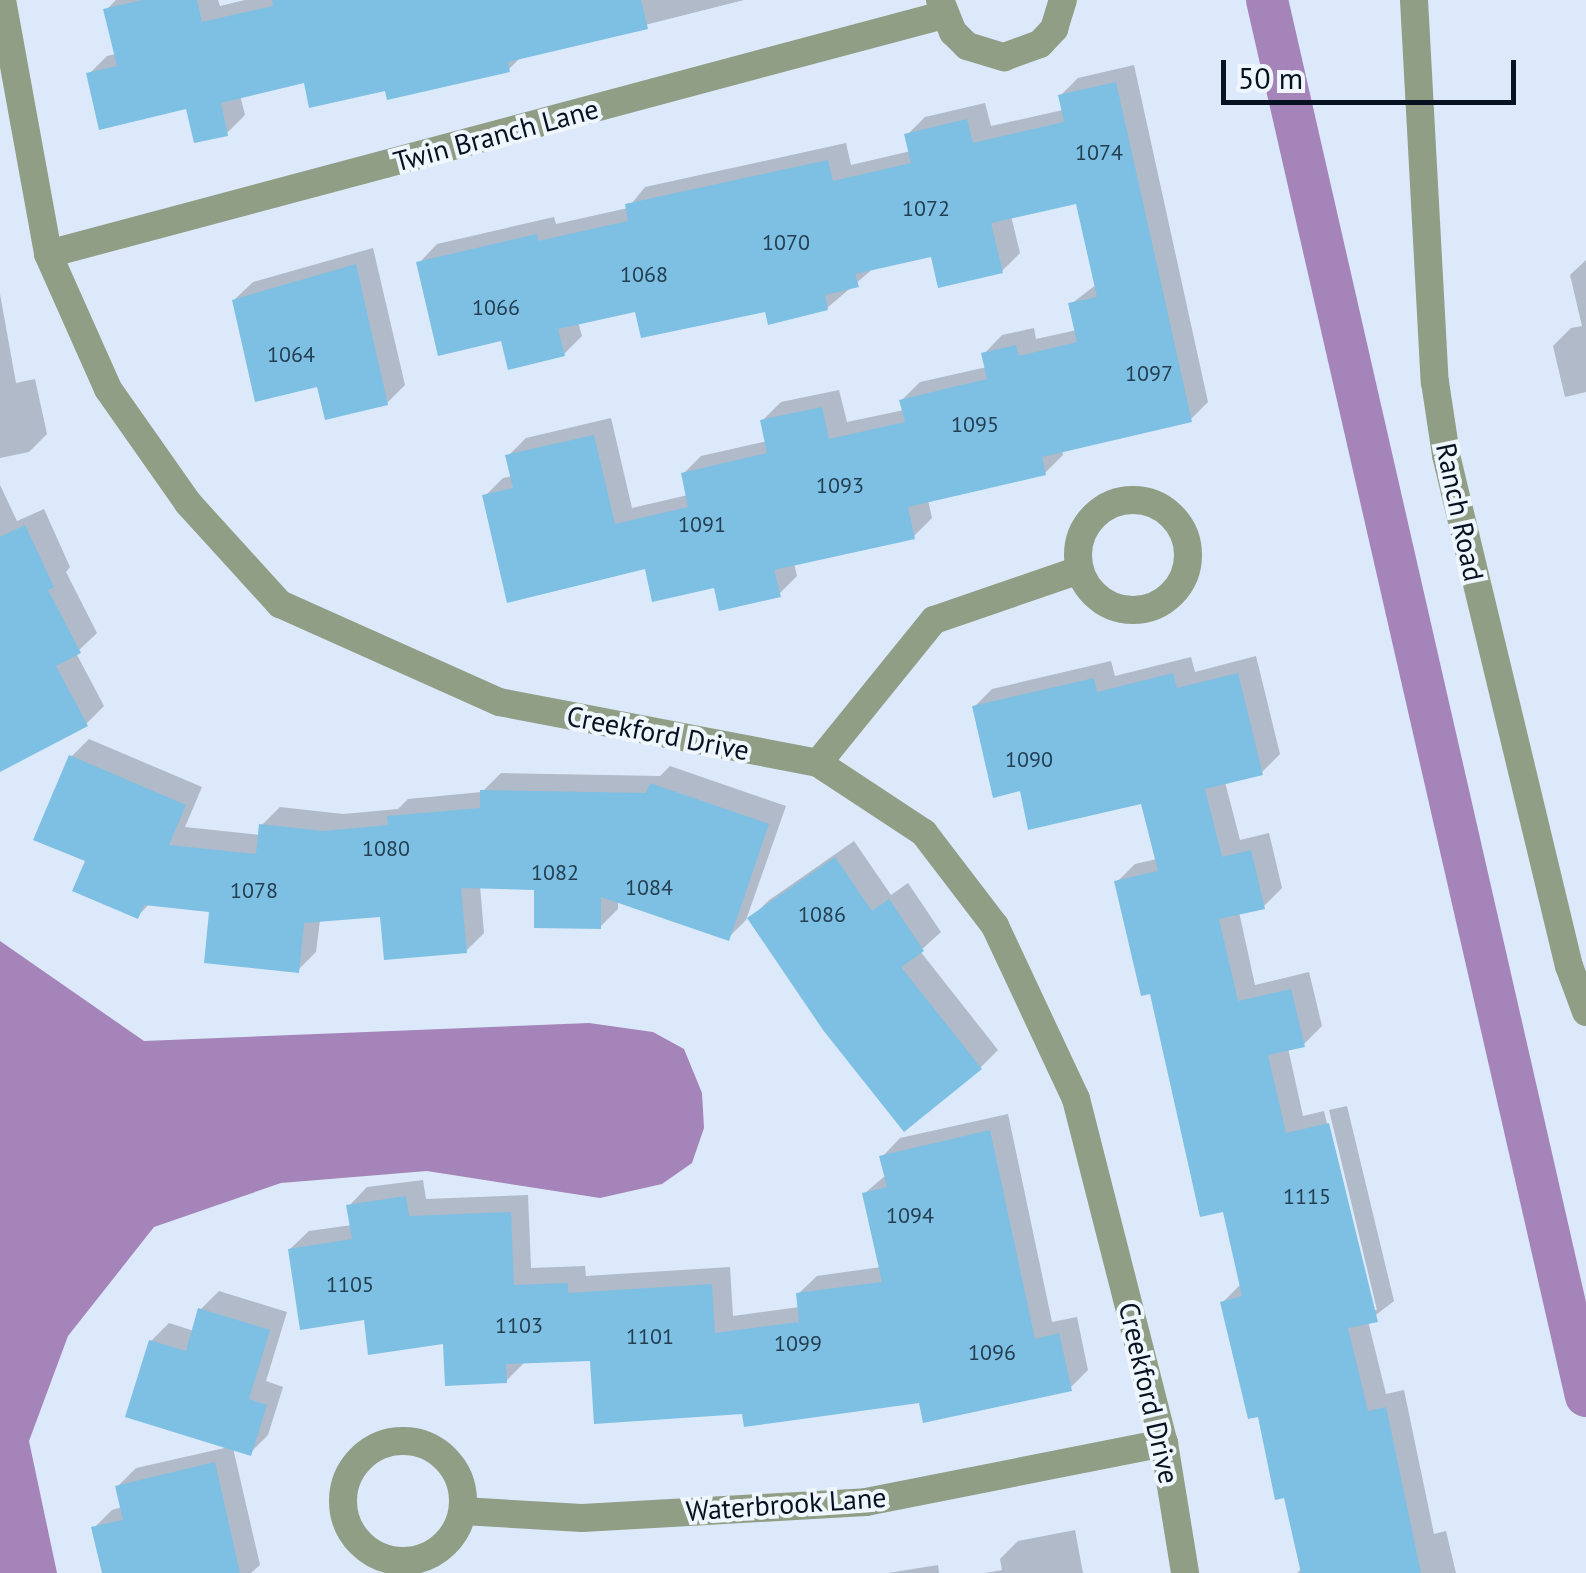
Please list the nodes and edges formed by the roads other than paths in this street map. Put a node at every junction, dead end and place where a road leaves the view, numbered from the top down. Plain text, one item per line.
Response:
1 (2, 0) edge
2 (1063, 0) edge
3 (1414, 0) edge
4 (942, 8) edge
5 (48, 254) junction
6 (1080, 570) junction
7 (818, 763) junction
8 (1586, 1012) edge
9 (1164, 1443) junction
10 (463, 1511) junction
11 (1185, 1573) edge

1 - 5 street, Creekford Drive
2 - 4 street, Twin Branch Lane
3 - 8 street, Ranch Road
4 - 5 street, Twin Branch Lane
5 - 7 street, Creekford Drive
6 - 6 street
6 - 7 street
7 - 9 street, Creekford Drive
9 - 10 street, Waterbrook Lane
9 - 11 street, Creekford Drive
10 - 10 street

